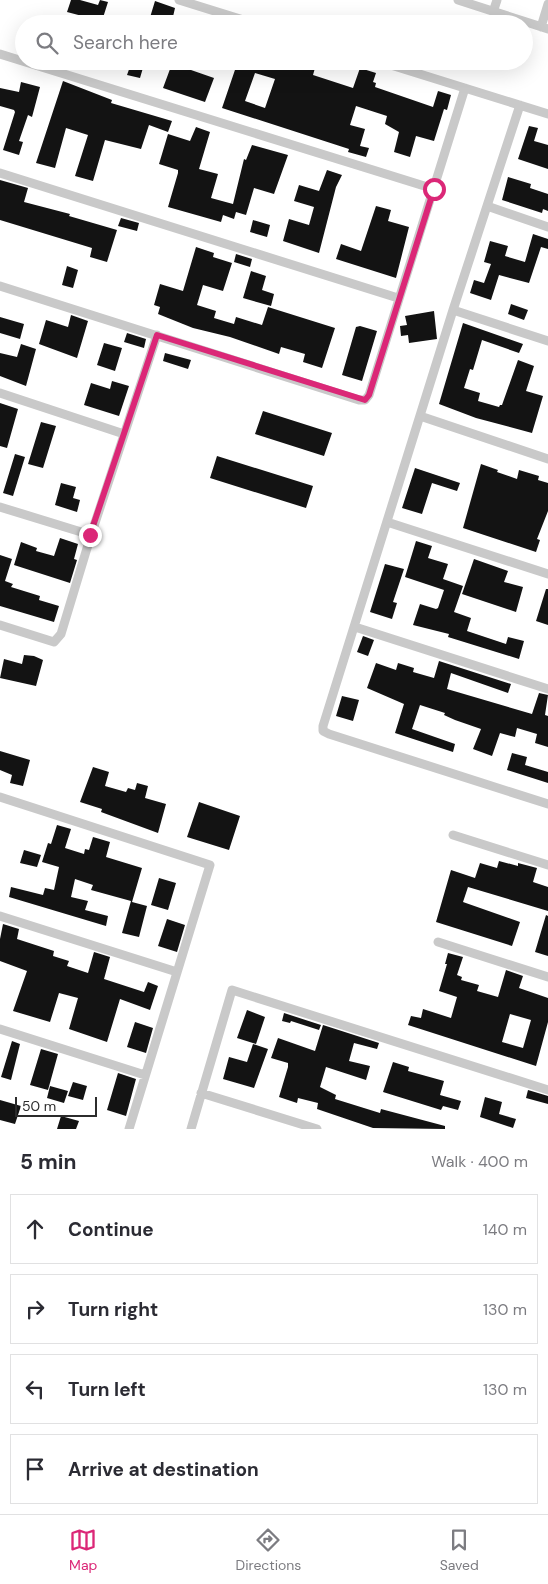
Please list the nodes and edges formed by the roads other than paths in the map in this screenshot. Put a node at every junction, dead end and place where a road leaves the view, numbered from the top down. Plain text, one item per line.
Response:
1 (179, 0) edge
2 (458, 0) edge
3 (497, 0) edge
4 (548, 4) edge
5 (493, 12) junction
6 (227, 15) edge
7 (503, 15) edge
8 (544, 28) edge
9 (0, 54) edge
10 (15, 59) edge
11 (51, 70) edge
12 (407, 70) edge
13 (465, 88) junction
14 (520, 105) junction
15 (548, 114) edge
16 (0, 174) edge
17 (434, 189) junction
18 (487, 206) junction
19 (548, 227) edge
20 (0, 286) edge
21 (398, 298) junction
22 (453, 310) junction
23 (157, 335) junction
24 (548, 341) edge
25 (0, 393) edge
26 (420, 416) junction
27 (124, 434) junction
28 (548, 459) edge
29 (0, 507) edge
30 (387, 522) junction
31 (90, 535) junction
32 (548, 574) edge
33 (0, 625) edge
34 (355, 627) junction
35 (548, 689) edge
36 (0, 797) edge
37 (548, 804) edge
38 (453, 835) dead end
39 (548, 865) edge
40 (0, 916) edge
41 (438, 942) dead end
42 (177, 972) junction
43 (548, 977) edge
44 (0, 1029) edge
45 (145, 1075) junction
46 (548, 1090) edge
47 (201, 1093) junction
48 (129, 1129) edge
49 (191, 1129) edge
50 (317, 1129) edge

1 - 6 street
2 - 5 street
3 - 5 street
4 - 8 street
5 - 7 street
9 - 10 street
11 - 17 street
12 - 13 street
13 - 14 street
13 - 17 street
14 - 15 street
14 - 18 street
16 - 21 street
17 - 21 street
18 - 19 street
18 - 22 street
20 - 23 street
21 - 23 street
22 - 24 street
22 - 26 street
23 - 27 street
25 - 27 street
26 - 28 street
26 - 30 street
27 - 31 street
29 - 31 street
30 - 32 street
30 - 34 street
31 - 33 street
34 - 35 street
34 - 37 street
36 - 42 street
38 - 39 street
40 - 42 street
41 - 43 street
42 - 45 street
44 - 45 street
45 - 48 street
46 - 47 street
47 - 49 street
47 - 50 street

